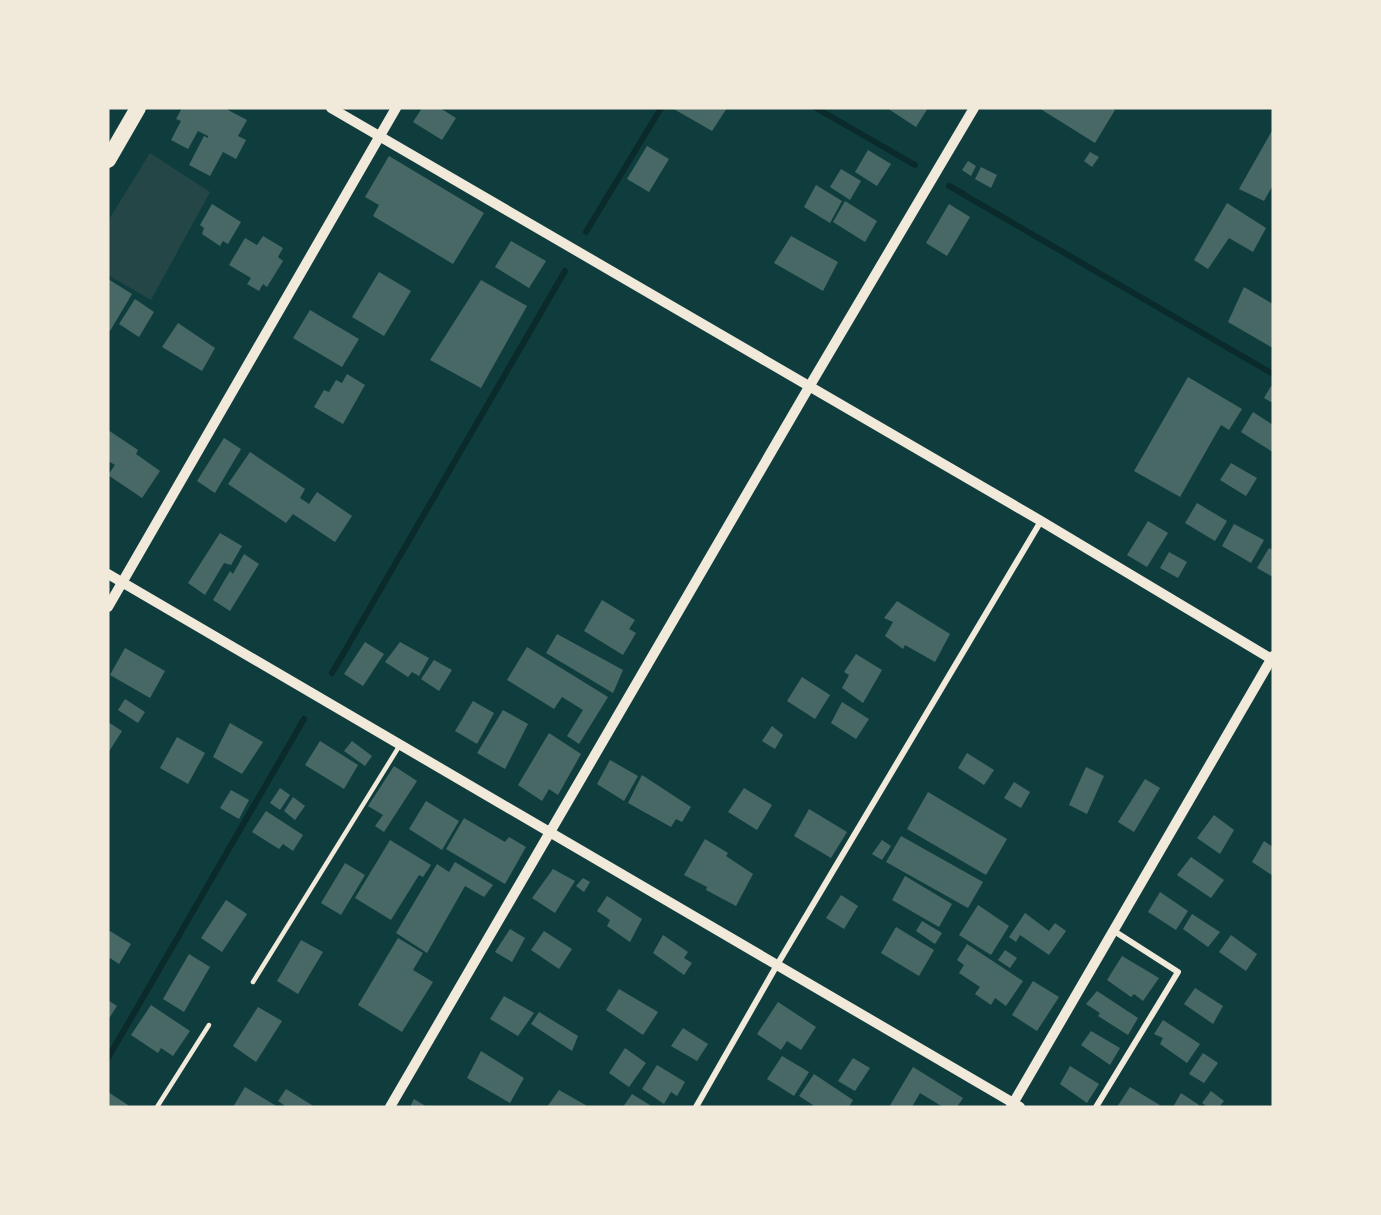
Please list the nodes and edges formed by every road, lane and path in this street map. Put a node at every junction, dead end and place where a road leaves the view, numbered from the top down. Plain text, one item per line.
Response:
1 (138, 108) edge
2 (331, 108) edge
3 (396, 108) edge
4 (974, 108) edge
5 (379, 136) junction
6 (108, 160) edge
7 (809, 387) junction
8 (1041, 521) junction
9 (108, 574) edge
10 (122, 582) junction
11 (108, 607) edge
12 (1273, 658) edge
13 (400, 744) junction
14 (551, 833) junction
15 (1114, 931) junction
16 (777, 965) junction
17 (253, 982) dead end
18 (209, 1025) dead end
19 (1015, 1106) edge
20 (157, 1107) edge
21 (390, 1107) edge
22 (696, 1107) edge
23 (1096, 1107) edge

1 - 6 highway
2 - 5 street
3 - 5 street
4 - 7 street
5 - 7 street
5 - 10 street
7 - 8 street
7 - 14 street
8 - 12 street
8 - 16 street
9 - 10 street
10 - 11 street
10 - 13 street
12 - 15 street
13 - 14 street
13 - 17 lane
14 - 16 street
14 - 21 street
15 - 19 street
15 - 23 street
16 - 19 street
16 - 22 street
18 - 20 lane

